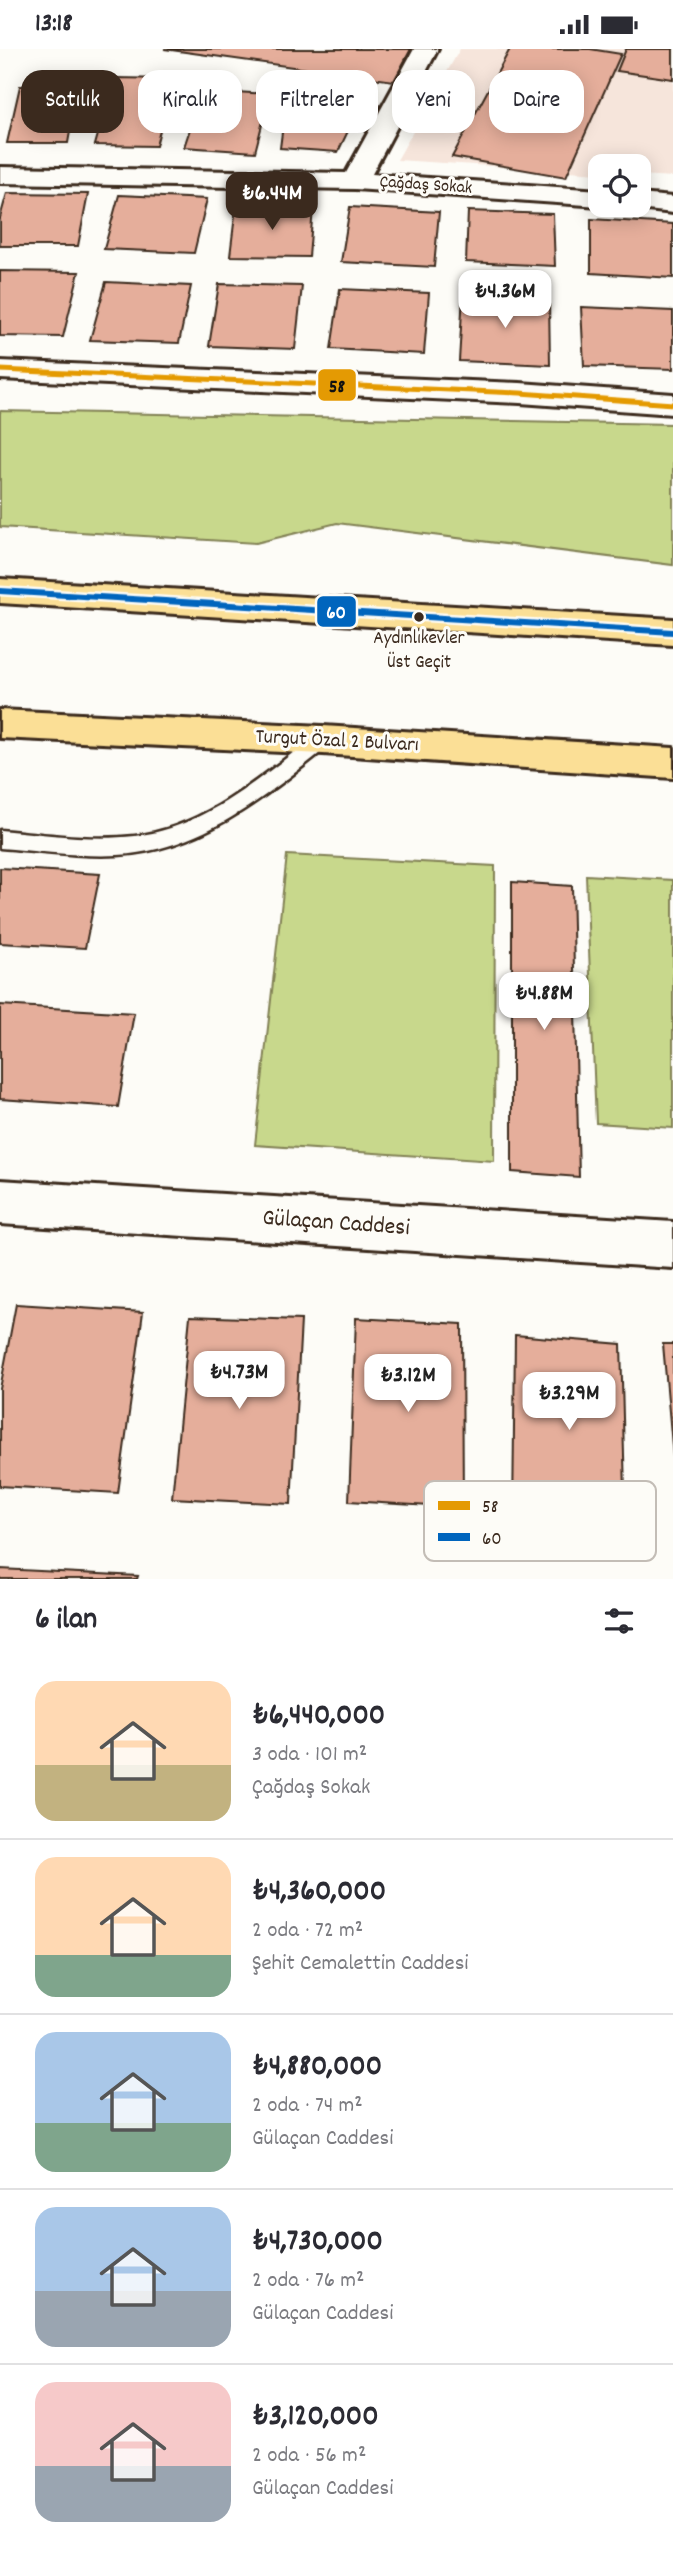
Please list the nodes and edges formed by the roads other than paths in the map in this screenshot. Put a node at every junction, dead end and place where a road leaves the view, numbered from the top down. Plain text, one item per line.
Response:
1 (426, 49) edge
2 (0, 175) edge
3 (355, 181) junction
4 (588, 197) edge
5 (651, 203) edge
6 (673, 205) edge
7 (0, 370) edge
8 (673, 404) edge
9 (0, 591) edge
10 (673, 632) edge
11 (0, 724) edge
12 (323, 740) junction
13 (673, 763) edge
14 (0, 839) edge
15 (0, 1202) edge
16 (673, 1245) edge

1 - 3 street
2 - 3 street, Çağdaş Sokak
3 - 4 street, Çağdaş Sokak
5 - 6 street
7 - 8 street
9 - 10 highway
11 - 12 highway, Turgut Özal 2 Bulvarı
12 - 13 highway, Turgut Özal 2 Bulvarı
12 - 14 lane
15 - 16 street, Gülaçan Caddesi

